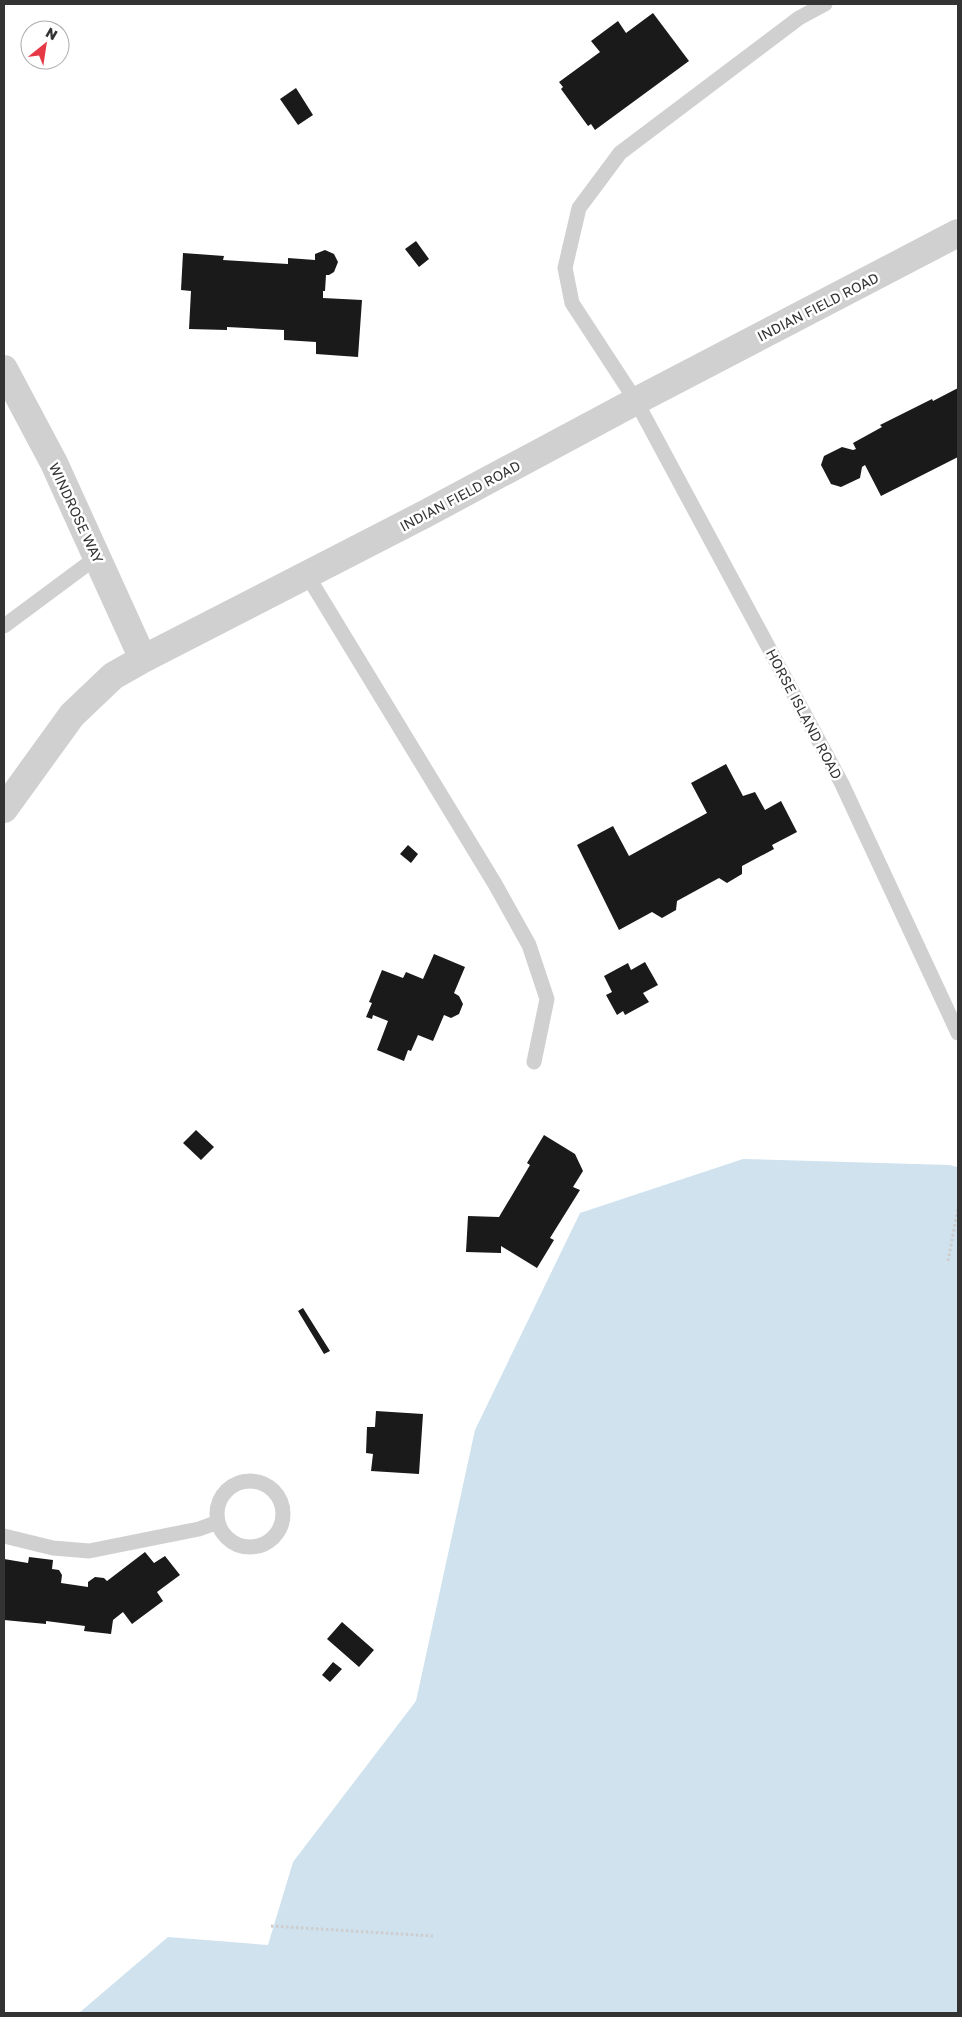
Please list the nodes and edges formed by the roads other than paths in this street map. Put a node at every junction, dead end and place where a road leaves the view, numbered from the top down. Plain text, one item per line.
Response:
1 (825, 4) edge
2 (958, 233) edge
3 (4, 369) edge
4 (636, 401) junction
5 (97, 557) junction
6 (307, 575) junction
7 (4, 626) edge
8 (143, 659) junction
9 (4, 809) edge
10 (958, 1033) edge
11 (534, 1062) dead end
12 (218, 1522) junction
13 (4, 1536) edge

1 - 4 lane, HORSE ISLAND ROAD
2 - 4 street, INDIAN FIELD ROAD
3 - 5 street, WINDROSE WAY
4 - 6 street, INDIAN FIELD ROAD
4 - 10 lane, HORSE ISLAND ROAD
5 - 7 lane
5 - 8 street, WINDROSE WAY
6 - 8 street, INDIAN FIELD ROAD
6 - 11 lane
8 - 9 street, INDIAN FIELD ROAD
12 - 12 lane
12 - 13 lane

